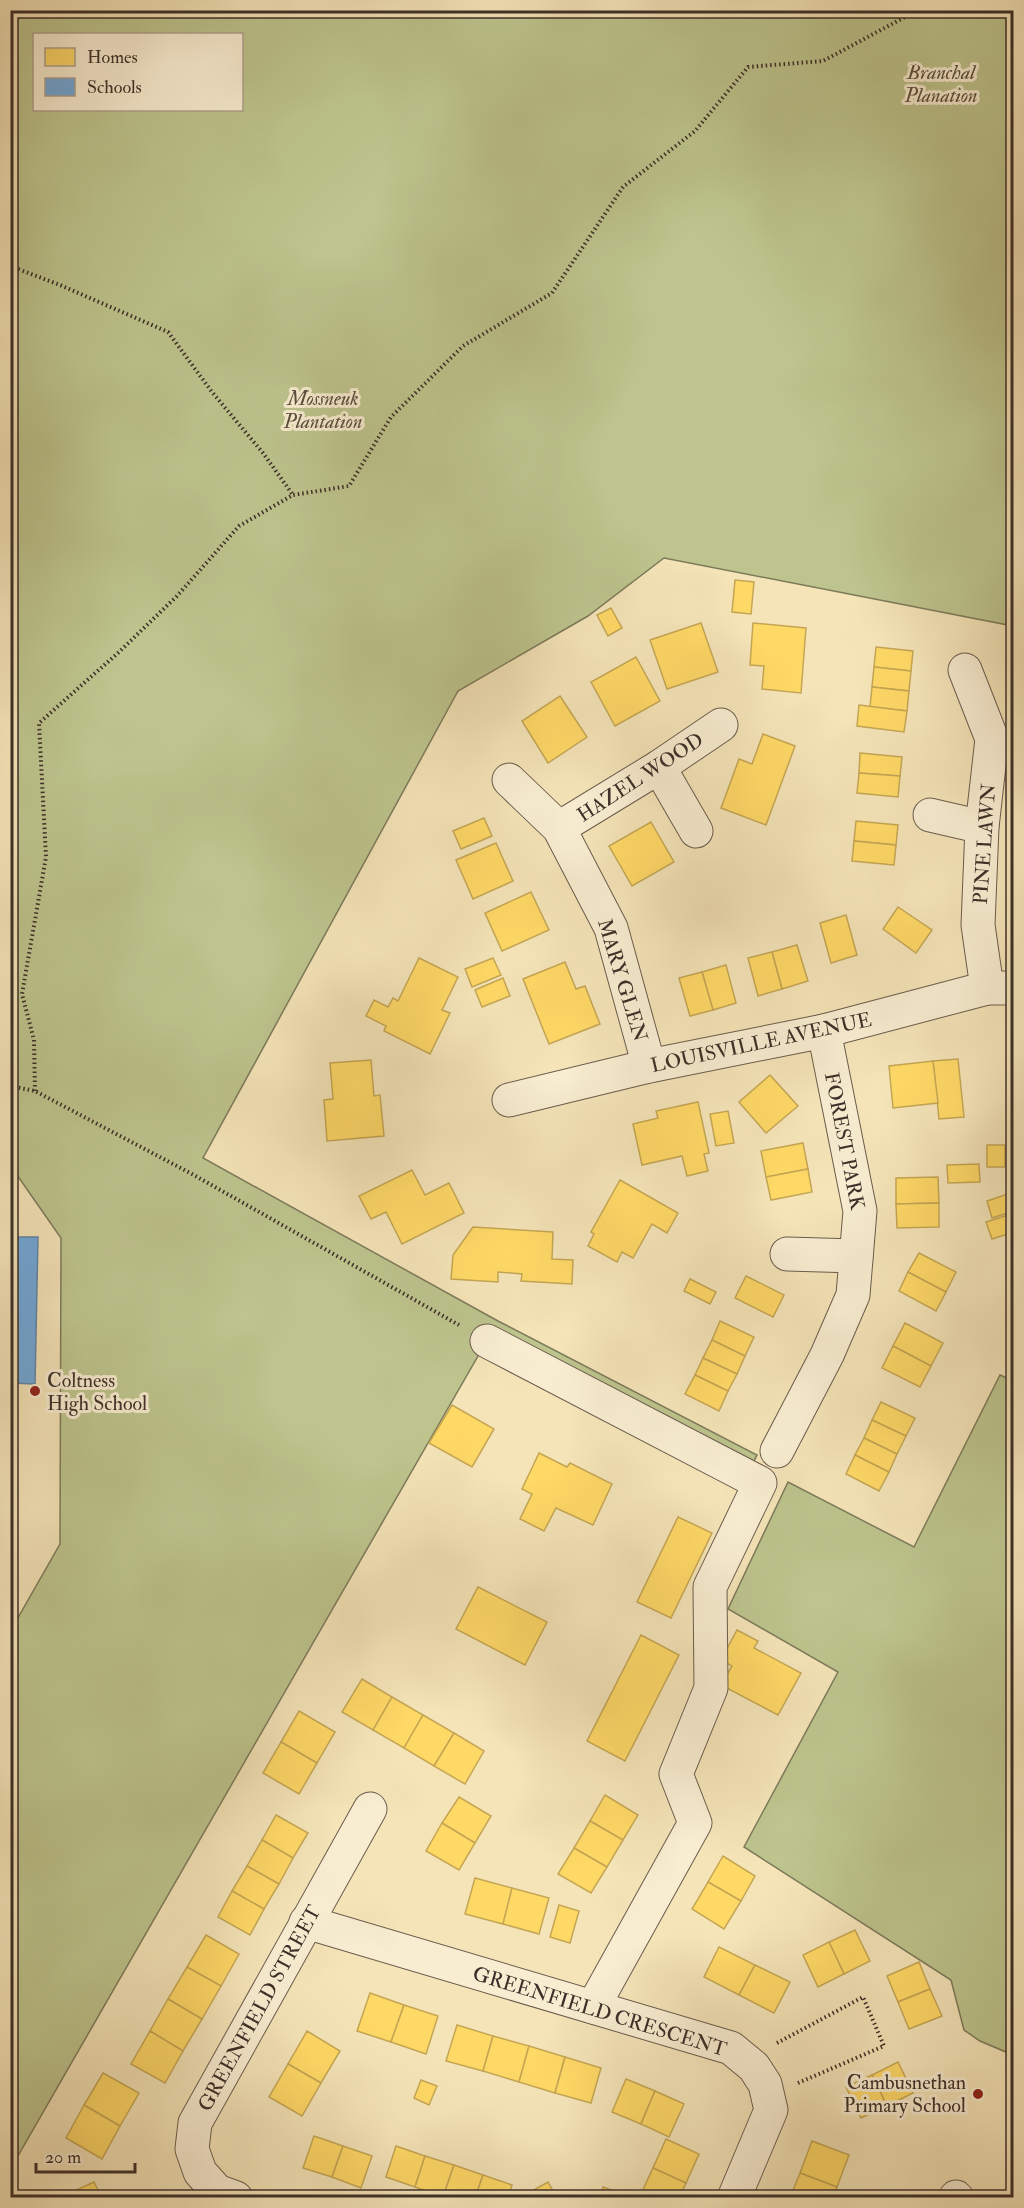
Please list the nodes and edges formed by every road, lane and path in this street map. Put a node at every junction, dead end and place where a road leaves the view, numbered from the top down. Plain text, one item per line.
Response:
1 (918, 10) edge
2 (10, 266) edge
3 (293, 495) junction
4 (965, 670) dead end
5 (721, 725) dead end
6 (659, 767) junction
7 (509, 780) dead end
8 (930, 814) dead end
9 (982, 827) junction
10 (559, 828) junction
11 (696, 831) dead end
12 (1000, 988) edge
13 (824, 1031) junction
14 (650, 1066) junction
15 (10, 1086) edge
16 (35, 1091) junction
17 (509, 1100) dead end
18 (787, 1254) dead end
19 (856, 1256) junction
20 (487, 1341) joint
21 (777, 1451) dead end
22 (370, 1809) dead end
23 (306, 1922) junction
24 (593, 2007) junction
25 (744, 2060) junction
26 (768, 2096) junction
27 (236, 2198) edge
28 (734, 2198) edge

1 - 3 path
2 - 3 path
3 - 16 path
4 - 9 street, PINE LAWN
5 - 6 street, HAZEL WOOD
6 - 10 street, HAZEL WOOD
6 - 11 street
7 - 10 street, MARY GLEN
8 - 9 street
9 - 12 street, PINE LAWN
10 - 14 street, MARY GLEN
12 - 13 street, LOUISVILLE AVENUE
13 - 14 street, LOUISVILLE AVENUE
13 - 19 street, FOREST PARK
14 - 17 street, LOUISVILLE AVENUE
15 - 16 path
16 - 20 path
18 - 19 street
19 - 21 street, FOREST PARK
20 - 24 street
22 - 23 street, GREENFIELD STREET
23 - 24 street, GREENFIELD CRESCENT
23 - 27 street, GREENFIELD STREET
24 - 25 street, GREENFIELD CRESCENT
25 - 26 street, GREENFIELD CRESCENT
25 - 26 path
26 - 28 street

